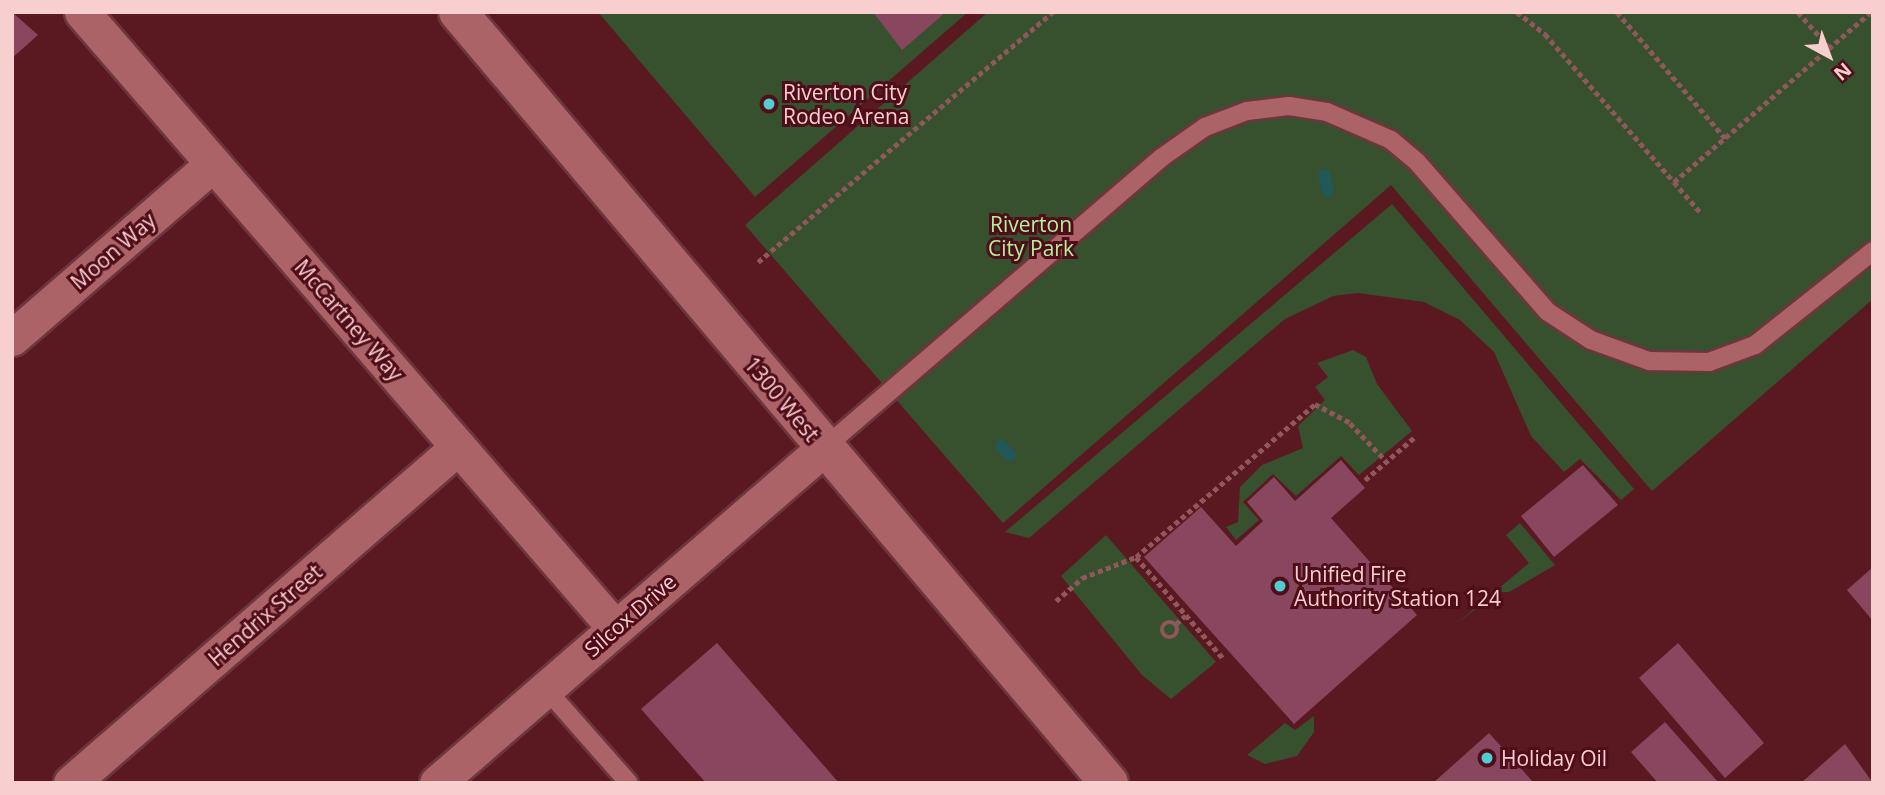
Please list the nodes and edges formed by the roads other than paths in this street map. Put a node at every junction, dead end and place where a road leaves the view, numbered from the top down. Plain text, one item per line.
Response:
1 (82, 12) edge
2 (458, 12) edge
3 (213, 164) junction
4 (1873, 251) edge
5 (12, 338) edge
6 (458, 447) junction
7 (824, 448) junction
8 (615, 628) junction
9 (546, 689) junction
10 (71, 783) edge
11 (437, 783) edge
12 (629, 783) edge
13 (1110, 783) edge

1 - 3 street, McCartney Way
2 - 7 street, 1300 West
3 - 5 street, Moon Way
3 - 6 street, McCartney Way
4 - 7 lane
6 - 8 street, McCartney Way
6 - 10 street, Hendrix Street
7 - 8 street, Silcox Drive
7 - 13 street, 1300 West
8 - 9 street, Silcox Drive
9 - 11 street, Silcox Drive
9 - 12 lane

